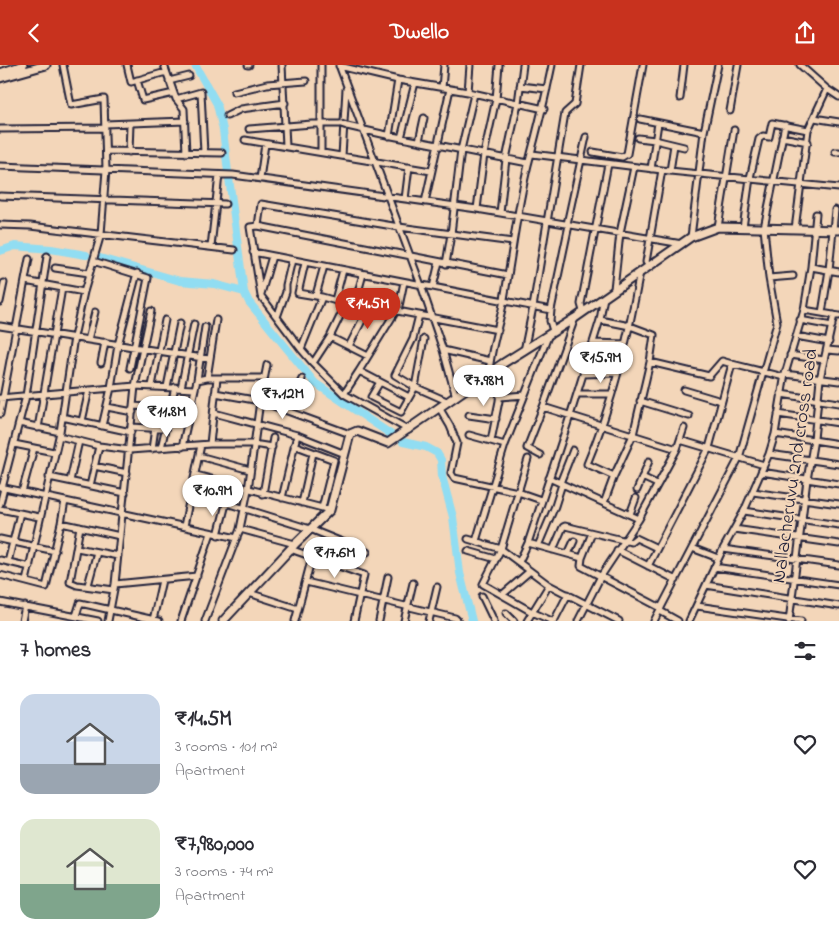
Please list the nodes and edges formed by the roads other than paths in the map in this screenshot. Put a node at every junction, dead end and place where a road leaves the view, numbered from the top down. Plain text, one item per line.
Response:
1 (20, 65) edge
2 (46, 65) edge
3 (63, 65) edge
4 (127, 65) edge
5 (164, 65) edge
6 (282, 65) edge
7 (321, 65) edge
8 (339, 65) edge
9 (444, 65) edge
10 (470, 65) edge
11 (499, 65) edge
12 (523, 65) edge
13 (552, 65) edge
14 (581, 65) edge
15 (644, 65) edge
16 (684, 65) edge
17 (718, 65) edge
18 (738, 65) edge
19 (800, 65) edge
20 (166, 72) junction
21 (0, 73) edge
22 (189, 76) dead end
23 (0, 78) edge
24 (137, 80) junction
25 (398, 80) junction
26 (169, 81) junction
27 (306, 81) dead end
28 (283, 83) junction
29 (415, 83) junction
30 (347, 85) junction
31 (520, 86) junction
32 (442, 88) junction
33 (450, 89) junction
34 (547, 89) junction
35 (826, 89) junction
36 (234, 92) dead end
37 (471, 93) junction
38 (175, 96) junction
39 (839, 97) edge
40 (680, 98) dead end
41 (496, 99) junction
42 (284, 103) junction
43 (518, 103) junction
44 (544, 109) junction
45 (730, 111) dead end
46 (227, 116) dead end
47 (424, 118) dead end
48 (814, 118) junction
49 (640, 119) dead end
50 (185, 121) junction
51 (658, 123) junction
52 (839, 123) edge
53 (130, 124) junction
54 (321, 124) junction
55 (786, 125) junction
56 (105, 126) junction
57 (286, 126) junction
58 (0, 129) edge
59 (249, 129) dead end
60 (364, 130) junction
61 (734, 130) dead end
62 (808, 130) junction
63 (704, 132) junction
64 (389, 136) junction
65 (586, 137) dead end
66 (782, 137) junction
67 (401, 138) junction
68 (638, 138) dead end
69 (245, 140) dead end
70 (655, 140) junction
71 (418, 141) junction
72 (808, 142) junction
73 (264, 144) junction
74 (437, 145) junction
75 (674, 145) junction
76 (286, 147) junction
77 (684, 147) dead end
78 (461, 150) junction
79 (106, 151) junction
80 (129, 152) junction
81 (321, 152) junction
82 (594, 152) dead end
83 (186, 153) junction
84 (204, 153) junction
85 (222, 153) dead end
86 (484, 154) junction
87 (532, 154) junction
88 (342, 156) junction
89 (558, 157) junction
90 (506, 159) junction
91 (581, 160) junction
92 (375, 162) junction
93 (528, 163) junction
94 (608, 164) junction
95 (0, 167) edge
96 (409, 167) junction
97 (634, 167) junction
98 (651, 169) junction
99 (106, 170) junction
100 (662, 170) junction
101 (431, 171) junction
102 (670, 171) junction
103 (699, 173) junction
104 (218, 175) junction
105 (727, 176) junction
106 (750, 178) junction
107 (260, 179) junction
108 (774, 181) junction
109 (800, 184) junction
110 (839, 187) edge
111 (0, 196) edge
112 (387, 196) junction
113 (104, 199) junction
114 (406, 199) junction
115 (425, 202) junction
116 (216, 203) junction
117 (225, 204) dead end
118 (455, 206) junction
119 (477, 209) junction
120 (835, 210) dead end
121 (500, 213) junction
122 (816, 214) dead end
123 (518, 216) junction
124 (547, 221) junction
125 (568, 224) junction
126 (0, 225) edge
127 (258, 227) junction
128 (399, 227) junction
129 (718, 227) junction
130 (743, 227) junction
131 (764, 228) junction
132 (594, 229) junction
133 (794, 229) junction
134 (815, 230) junction
135 (836, 230) edge
136 (620, 233) junction
137 (101, 234) junction
138 (452, 234) junction
139 (691, 237) junction
140 (649, 238) junction
141 (513, 242) junction
142 (683, 244) junction
143 (211, 247) junction
144 (234, 250) dead end
145 (253, 251) junction
146 (48, 256) dead end
147 (272, 256) junction
148 (411, 257) junction
149 (28, 259) dead end
150 (292, 260) junction
151 (92, 261) junction
152 (439, 262) junction
153 (305, 263) junction
154 (446, 263) junction
155 (324, 266) junction
156 (649, 267) junction
157 (811, 267) junction
158 (55, 268) dead end
159 (344, 270) junction
160 (829, 270) junction
161 (640, 272) junction
162 (839, 272) edge
163 (89, 273) junction
164 (137, 273) junction
165 (363, 274) junction
166 (508, 275) junction
167 (793, 275) dead end
168 (769, 278) junction
169 (25, 281) junction
170 (404, 282) junction
171 (4, 283) dead end
172 (44, 285) junction
173 (421, 285) junction
174 (434, 287) junction
175 (62, 288) junction
176 (614, 289) junction
177 (84, 292) junction
178 (261, 296) junction
179 (319, 296) junction
180 (604, 297) junction
181 (336, 300) junction
182 (504, 301) junction
183 (0, 302) edge
184 (355, 303) junction
185 (346, 304) junction
186 (370, 305) junction
187 (534, 307) junction
188 (551, 309) junction
189 (804, 310) junction
190 (151, 311) dead end
191 (397, 311) junction
192 (584, 311) junction
193 (95, 312) dead end
194 (822, 313) junction
195 (419, 315) junction
196 (837, 315) edge
197 (277, 317) junction
198 (432, 317) junction
199 (575, 318) junction
200 (165, 320) dead end
201 (216, 320) dead end
202 (600, 320) junction
203 (800, 320) junction
204 (180, 323) dead end
205 (194, 325) dead end
206 (630, 326) junction
207 (0, 327) edge
208 (205, 327) dead end
209 (832, 327) junction
210 (16, 329) junction
211 (498, 330) junction
212 (36, 331) junction
213 (551, 332) junction
214 (54, 334) junction
215 (796, 336) junction
216 (74, 337) junction
217 (330, 337) junction
218 (424, 339) dead end
219 (88, 340) junction
220 (105, 342) junction
221 (828, 342) junction
222 (593, 343) junction
223 (625, 344) junction
224 (118, 345) junction
225 (133, 347) junction
226 (349, 347) junction
227 (143, 349) junction
228 (301, 349) junction
229 (443, 350) junction
230 (827, 350) junction
231 (158, 351) junction
232 (839, 351) edge
233 (524, 352) junction
234 (173, 354) junction
235 (790, 355) junction
236 (187, 356) junction
237 (368, 356) junction
238 (200, 358) junction
239 (209, 359) junction
240 (824, 360) junction
241 (490, 361) junction
242 (650, 362) junction
243 (101, 363) dead end
244 (313, 363) junction
245 (502, 364) junction
246 (732, 364) junction
247 (267, 365) dead end
248 (130, 368) dead end
249 (359, 371) junction
250 (762, 372) junction
251 (617, 373) junction
252 (489, 374) junction
253 (583, 374) junction
254 (784, 375) junction
255 (264, 378) junction
256 (207, 379) junction
257 (218, 379) junction
258 (302, 379) dead end
259 (820, 379) junction
260 (197, 380) junction
261 (839, 381) edge
262 (380, 382) junction
263 (135, 386) junction
264 (152, 386) junction
265 (167, 387) junction
266 (415, 387) junction
267 (178, 388) junction
268 (111, 389) junction
269 (194, 389) junction
270 (684, 390) dead end
271 (89, 391) junction
272 (67, 393) junction
273 (215, 393) junction
274 (344, 394) junction
275 (577, 394) junction
276 (612, 394) junction
277 (781, 394) junction
278 (45, 395) junction
279 (525, 395) junction
280 (26, 396) junction
281 (409, 397) junction
282 (456, 397) junction
283 (500, 397) junction
284 (2, 398) edge
285 (818, 400) junction
286 (260, 401) junction
287 (640, 401) junction
288 (721, 401) junction
289 (449, 402) junction
290 (839, 403) edge
291 (107, 407) junction
292 (544, 407) junction
293 (133, 409) junction
294 (170, 409) junction
295 (440, 409) junction
296 (287, 411) junction
297 (214, 413) junction
298 (778, 414) junction
299 (0, 415) edge
300 (470, 415) dead end
301 (570, 416) junction
302 (689, 416) dead end
303 (62, 417) junction
304 (496, 419) junction
305 (815, 420) junction
306 (82, 421) junction
307 (19, 423) junction
308 (256, 423) junction
309 (839, 423) edge
310 (102, 426) junction
311 (603, 426) junction
312 (38, 428) junction
313 (155, 428) junction
314 (684, 428) dead end
315 (132, 429) junction
316 (165, 429) junction
317 (409, 430) junction
318 (59, 434) junction
319 (350, 434) junction
320 (775, 434) junction
321 (297, 435) junction
322 (469, 435) dead end
323 (634, 435) junction
324 (273, 438) dead end
325 (814, 439) junction
326 (680, 440) junction
327 (79, 441) junction
328 (491, 441) junction
329 (14, 444) junction
330 (210, 444) junction
331 (253, 444) junction
332 (839, 444) edge
333 (202, 445) junction
334 (294, 445) junction
335 (505, 445) junction
336 (98, 446) junction
337 (182, 447) junction
338 (272, 447) junction
339 (34, 448) junction
340 (161, 448) junction
341 (709, 448) junction
342 (152, 449) junction
343 (677, 449) junction
344 (130, 450) junction
345 (573, 450) dead end
346 (54, 452) junction
347 (313, 453) junction
348 (345, 454) junction
349 (769, 454) junction
350 (540, 455) dead end
351 (199, 457) junction
352 (739, 458) junction
353 (528, 459) dead end
354 (810, 460) junction
355 (649, 461) dead end
356 (839, 464) edge
357 (0, 465) edge
358 (764, 465) junction
359 (94, 466) junction
360 (7, 467) junction
361 (250, 470) junction
362 (761, 472) junction
363 (127, 473) junction
364 (196, 475) junction
365 (614, 476) junction
366 (49, 477) junction
367 (642, 477) junction
368 (549, 478) junction
369 (807, 479) junction
370 (70, 481) junction
371 (561, 483) junction
372 (657, 484) junction
373 (839, 484) edge
374 (90, 486) junction
375 (492, 487) junction
376 (2, 488) edge
377 (248, 490) junction
378 (636, 490) dead end
379 (22, 492) junction
380 (518, 492) junction
381 (753, 492) junction
382 (125, 493) junction
383 (191, 493) junction
384 (263, 494) junction
385 (44, 497) junction
386 (636, 498) dead end
387 (282, 499) junction
388 (541, 500) junction
389 (804, 500) junction
390 (65, 501) junction
391 (302, 503) junction
392 (604, 503) junction
393 (0, 504) edge
394 (226, 504) junction
395 (839, 504) edge
396 (322, 508) junction
397 (0, 509) edge
398 (244, 510) junction
399 (330, 510) junction
400 (744, 511) junction
401 (20, 513) junction
402 (123, 514) junction
403 (630, 514) junction
404 (39, 517) junction
405 (639, 519) junction
406 (802, 520) junction
407 (61, 523) junction
408 (839, 525) edge
409 (80, 527) junction
410 (184, 527) junction
411 (240, 529) junction
412 (310, 529) junction
413 (734, 529) junction
414 (211, 533) junction
415 (592, 533) junction
416 (120, 535) junction
417 (218, 535) junction
418 (0, 539) edge
419 (236, 539) junction
420 (468, 539) dead end
421 (799, 539) junction
422 (476, 541) junction
423 (574, 541) dead end
424 (623, 541) junction
425 (13, 542) junction
426 (528, 543) junction
427 (839, 545) edge
428 (34, 546) junction
429 (538, 546) junction
430 (292, 547) junction
431 (657, 547) junction
432 (77, 548) junction
433 (501, 549) junction
434 (692, 549) junction
435 (723, 549) junction
436 (553, 550) junction
437 (617, 550) junction
438 (55, 551) junction
439 (468, 551) dead end
440 (97, 552) junction
441 (367, 552) dead end
442 (568, 554) junction
443 (118, 556) junction
444 (312, 557) junction
445 (582, 558) junction
446 (718, 558) junction
447 (496, 559) junction
448 (797, 559) junction
449 (0, 560) edge
450 (8, 562) junction
451 (519, 562) junction
452 (839, 565) edge
453 (648, 566) junction
454 (30, 567) junction
455 (714, 567) junction
456 (530, 571) junction
457 (0, 575) edge
458 (197, 576) junction
459 (601, 576) junction
460 (388, 577) dead end
461 (162, 579) junction
462 (795, 579) junction
463 (676, 580) junction
464 (26, 581) junction
465 (306, 582) junction
466 (413, 583) dead end
467 (88, 585) junction
468 (549, 585) junction
469 (706, 585) junction
470 (839, 585) edge
471 (115, 587) junction
472 (437, 587) dead end
473 (249, 593) junction
474 (568, 594) junction
475 (502, 595) junction
476 (360, 596) junction
477 (482, 596) dead end
478 (792, 599) junction
479 (383, 601) junction
480 (0, 602) edge
481 (587, 603) junction
482 (25, 606) junction
483 (697, 606) junction
484 (839, 606) edge
485 (408, 607) junction
486 (298, 609) junction
487 (661, 609) junction
488 (111, 610) junction
489 (431, 612) junction
490 (532, 612) junction
491 (506, 613) dead end
492 (76, 616) junction
493 (153, 619) junction
494 (492, 620) edge
495 (545, 620) edge
496 (789, 620) edge
497 (22, 621) edge
498 (98, 621) edge
499 (108, 621) edge
500 (160, 621) edge
501 (181, 621) edge
502 (205, 621) edge
503 (223, 621) edge
504 (295, 621) edge
505 (354, 621) edge
506 (379, 621) edge
507 (404, 621) edge
508 (429, 621) edge
509 (458, 621) edge
510 (514, 621) edge
511 (527, 621) edge
512 (553, 621) edge
513 (578, 621) edge
514 (620, 621) edge
515 (654, 621) edge
516 (678, 621) edge
517 (689, 621) edge
518 (801, 621) edge

1 - 21 main road
2 - 23 main road
3 - 56 street
4 - 24 street
5 - 20 street
6 - 28 street
7 - 54 street
8 - 25 street
8 - 30 street
9 - 32 street
10 - 37 street
11 - 41 street
12 - 31 street
13 - 34 street
14 - 89 street
15 - 82 street
16 - 40 street
17 - 63 street
18 - 45 street
19 - 35 street
20 - 24 street
20 - 26 street
22 - 26 street
24 - 38 street
25 - 29 street
25 - 64 street
26 - 38 street
27 - 28 street
28 - 36 street
28 - 42 street
29 - 32 street
29 - 67 street
30 - 60 street
30 - 88 street
31 - 34 street
31 - 43 street
32 - 33 street
33 - 37 street
33 - 74 street
34 - 44 street
35 - 39 street
35 - 48 street
37 - 41 street
37 - 78 street
38 - 50 street
38 - 84 street
41 - 43 street
41 - 86 street
42 - 46 street
42 - 57 street
43 - 44 street
43 - 90 street
44 - 87 street
47 - 71 street
48 - 52 street
48 - 62 street
49 - 51 street
50 - 53 street
50 - 83 street
51 - 63 street
51 - 70 street
53 - 56 street
53 - 80 street
54 - 57 street
54 - 60 street, bridge
54 - 81 street
55 - 62 street
55 - 66 street
55 - 106 street
56 - 58 street
56 - 79 street
57 - 59 street
57 - 76 street
60 - 64 street
60 - 92 street
61 - 105 street
62 - 72 street
63 - 103 street
64 - 67 street
65 - 91 street
66 - 72 street
66 - 108 street
67 - 71 street
68 - 70 street
69 - 73 street
70 - 75 street
70 - 98 street
71 - 74 street
72 - 109 street
73 - 76 street
73 - 107 street
74 - 78 street
74 - 101 street
75 - 77 street
75 - 102 street
76 - 81 street
78 - 86 street
78 - 118 street
79 - 80 street
79 - 99 street
80 - 83 street
81 - 88 street
83 - 84 street
84 - 85 street
86 - 90 street
86 - 119 street
87 - 89 street
87 - 93 street
88 - 92 street
89 - 91 street
89 - 124 street
90 - 93 street
90 - 121 street
91 - 94 street
91 - 125 street
92 - 96 street
92 - 112 street
93 - 123 street
94 - 97 street
94 - 132 street
95 - 99 street
96 - 101 street
96 - 114 street
97 - 98 street
97 - 136 street
98 - 100 street
99 - 104 street
99 - 113 street
100 - 102 street
100 - 140 street
101 - 115 street
102 - 103 street
103 - 105 street
103 - 139 street
104 - 107 street
104 - 116 street
105 - 106 street
105 - 129 street
106 - 108 street
106 - 130 street
107 - 112 street
108 - 109 street
108 - 131 street
109 - 110 street
109 - 133 street
111 - 113 street
112 - 114 street
112 - 128 street
113 - 116 street
113 - 137 street
114 - 115 street
115 - 118 street
116 - 117 street
116 - 143 street
118 - 119 street
118 - 138 street
119 - 121 street
120 - 135 street
121 - 123 street
122 - 134 street
123 - 124 street
123 - 141 street
124 - 125 street
124 - 187 street
125 - 132 street
125 - 188 street
126 - 137 street
127 - 128 street
127 - 145 street
127 - 148 street
128 - 138 street
128 - 148 street
129 - 130 main road
129 - 139 main road
130 - 131 main road
131 - 133 main road
131 - 168 street
132 - 136 street
132 - 192 street
133 - 134 main road
134 - 135 main road
134 - 157 street
135 - 160 street
136 - 140 street
136 - 176 street
137 - 143 street
137 - 151 street
138 - 141 street
138 - 154 street
139 - 142 main road
140 - 142 street
140 - 156 street
141 - 166 street
142 - 156 main road
143 - 144 street
145 - 147 street
145 - 178 street
146 - 172 street
147 - 150 street
147 - 178 street
148 - 152 street
148 - 173 street
149 - 169 street
150 - 153 street
150 - 197 street
151 - 163 street
151 - 164 street
152 - 154 street
152 - 174 street
153 - 155 street
153 - 179 street
154 - 166 street
155 - 159 street
155 - 179 street
156 - 161 main road
157 - 160 street
157 - 189 street
158 - 163 street
159 - 165 street
159 - 181 street
160 - 162 street
160 - 194 street
161 - 176 main road
161 - 206 street
163 - 177 street
164 - 224 street
164 - 225 street
165 - 170 street
165 - 184 street
166 - 182 street
167 - 168 street
168 - 250 street
169 - 172 street
169 - 210 street
170 - 173 street
170 - 191 street
171 - 183 street
172 - 175 street
172 - 212 street
173 - 174 street
173 - 198 street
174 - 182 street
175 - 177 street
175 - 214 street
176 - 180 main road
177 - 216 street
178 - 197 street
179 - 181 street
179 - 228 street
180 - 192 main road
180 - 202 street
181 - 185 street
182 - 187 street
182 - 211 street
184 - 185 street
184 - 186 street
185 - 217 street
186 - 191 street
186 - 226 street
187 - 188 street
187 - 233 street
188 - 213 street
189 - 194 street
189 - 203 street
190 - 227 street
191 - 195 street
191 - 237 street
192 - 199 main road
193 - 219 street
194 - 196 street
195 - 198 street
195 - 266 street
196 - 209 street, Nallacheruvu 2nd cross road
197 - 228 street
198 - 211 street
198 - 229 street
199 - 213 main road
199 - 292 street
200 - 231 street
201 - 239 street
202 - 206 street
202 - 222 street
203 - 209 street
203 - 215 street
204 - 234 street
205 - 236 street
206 - 223 street
206 - 242 street
207 - 210 street
208 - 238 street
209 - 221 street, Nallacheruvu 2nd cross road
210 - 212 street
210 - 284 street
211 - 241 street
212 - 214 street
212 - 280 street
213 - 233 main road
213 - 279 street
214 - 216 street
214 - 278 street
215 - 221 street
215 - 235 street
216 - 219 street
216 - 272 street
217 - 226 street
217 - 244 street
218 - 266 street
219 - 220 street
220 - 224 street
220 - 243 street
221 - 230 street, Nallacheruvu 2nd cross road
222 - 223 street
222 - 253 street
223 - 251 street
224 - 225 street
224 - 268 street
225 - 227 street
225 - 248 street
226 - 237 street
227 - 231 street
227 - 263 street
228 - 244 street
229 - 241 street
229 - 282 street
230 - 232 street
230 - 240 street, Nallacheruvu 2nd cross road
231 - 234 street
231 - 264 street
233 - 245 main road
234 - 236 street
234 - 265 street
235 - 240 street
235 - 254 street
236 - 238 street
236 - 267 street
237 - 249 street
238 - 239 street
238 - 260 street
239 - 256 street
240 - 259 street, Nallacheruvu 2nd cross road
241 - 252 street
242 - 246 street
242 - 287 street
244 - 274 street
245 - 252 main road
245 - 283 street
246 - 250 street
246 - 288 street
247 - 255 street
249 - 262 street
249 - 274 street
250 - 254 street
250 - 352 street
251 - 253 street
251 - 276 street
252 - 282 main road
253 - 275 street
254 - 259 street
254 - 277 street
255 - 257 street
255 - 286 street
256 - 257 street
256 - 260 street
257 - 273 street
258 - 296 street
259 - 261 street
259 - 285 street, Nallacheruvu 2nd cross road
260 - 269 street
262 - 281 street
262 - 281 street
263 - 264 street
263 - 268 street
263 - 293 street
264 - 265 street
265 - 267 street
266 - 281 street
266 - 289 street
267 - 269 street
267 - 294 street
268 - 271 street
268 - 291 street
269 - 337 street
270 - 288 street
271 - 272 street
271 - 306 street
272 - 278 street
272 - 303 street
273 - 286 street
273 - 297 street
274 - 317 street
275 - 276 street
275 - 301 street
276 - 311 street
277 - 285 street
277 - 298 street
278 - 280 street
278 - 312 street
279 - 283 street
279 - 335 street
280 - 284 street
280 - 307 street
282 - 289 main road
283 - 304 street
284 - 299 street
285 - 290 street
285 - 305 street, Nallacheruvu 2nd cross road
286 - 296 street
286 - 308 street
287 - 302 street
287 - 323 street
288 - 341 street
289 - 295 main road
291 - 293 street
291 - 310 street
292 - 301 street
292 - 350 street
293 - 294 street
293 - 315 street
294 - 316 street
295 - 317 main road
295 - 375 street
296 - 319 street
297 - 308 street
297 - 330 street
298 - 305 street
298 - 320 street
300 - 304 street
301 - 311 street
301 - 368 street
303 - 306 street
303 - 318 street
304 - 328 street
305 - 309 street
305 - 325 street, Nallacheruvu 2nd cross road
306 - 310 street
307 - 312 street
307 - 329 street
308 - 321 street
308 - 331 street
310 - 315 street
311 - 323 street
311 - 365 street
312 - 318 street
313 - 315 street
313 - 316 street
313 - 342 street
314 - 326 street
315 - 344 street
316 - 340 street
317 - 319 main road
318 - 327 street
318 - 346 street
319 - 348 main road
320 - 325 street
320 - 349 street
321 - 334 street
321 - 348 street
322 - 328 street
323 - 343 street
323 - 365 street
324 - 338 street
325 - 332 street
325 - 354 street, Nallacheruvu 2nd cross road
326 - 341 street
326 - 343 street
327 - 336 street
327 - 370 street
328 - 335 street
329 - 339 street
329 - 360 street
330 - 331 street
330 - 333 street
331 - 338 street
331 - 361 street
333 - 337 street
333 - 351 street
334 - 347 street
334 - 387 street
335 - 375 street
336 - 344 street
336 - 359 street
337 - 340 street
338 - 384 street
339 - 346 street
339 - 379 street
340 - 342 street
341 - 352 street
341 - 431 street
342 - 344 street
343 - 372 street
344 - 363 street
345 - 371 street
346 - 366 street
347 - 391 street
347 - 396 street
348 - 399 main road
349 - 354 street
349 - 358 street
351 - 361 street
351 - 364 street
352 - 358 street
352 - 434 street
353 - 380 street
354 - 356 street
354 - 369 street, Nallacheruvu 2nd cross road
355 - 367 street
357 - 360 street
358 - 362 street
359 - 363 street
359 - 374 street
360 - 376 street
361 - 377 street
362 - 369 street
362 - 381 street
363 - 382 street
364 - 377 street
364 - 383 street
365 - 392 street
366 - 370 street
366 - 385 street
367 - 372 street
367 - 378 street
368 - 371 street
368 - 388 street
369 - 373 street
369 - 389 street, Nallacheruvu 2nd cross road
370 - 374 street
371 - 392 street
371 - 429 street
372 - 405 street
374 - 382 street
375 - 380 street
375 - 422 street
376 - 379 street
376 - 393 street
377 - 384 street
377 - 398 street
379 - 385 street
380 - 388 street
380 - 433 street
381 - 389 street
381 - 400 street
382 - 402 street
383 - 394 street
383 - 410 street
384 - 387 street
385 - 390 street
385 - 404 street
386 - 403 street
387 - 391 street
388 - 426 street
389 - 395 street
389 - 406 street, Nallacheruvu 2nd cross road
390 - 402 street
390 - 407 street
391 - 396 street
392 - 403 street
394 - 398 street
394 - 417 street
396 - 399 street
397 - 401 street
398 - 411 street
398 - 412 street
399 - 412 main road
400 - 406 street
400 - 413 street
401 - 404 street
401 - 425 street
402 - 410 street
402 - 416 street
403 - 405 street
404 - 428 street
405 - 424 street
406 - 408 street
406 - 421 street, Nallacheruvu 2nd cross road
407 - 409 street
407 - 438 street
409 - 416 street
409 - 432 street
410 - 414 street
411 - 419 street
411 - 430 street
412 - 430 main road
412 - 441 street
413 - 421 street
413 - 435 street
414 - 417 street
414 - 458 street
415 - 424 street
415 - 436 street
415 - 445 street
416 - 443 street
417 - 419 street
418 - 425 street
419 - 502 street
420 - 422 street
421 - 427 street
421 - 448 street, Nallacheruvu 2nd cross road
422 - 433 street
423 - 442 street
424 - 431 street
424 - 437 street
425 - 428 street
425 - 450 street
426 - 429 street
426 - 451 street
428 - 438 street
428 - 454 street
429 - 436 street
430 - 444 street
430 - 473 main road
431 - 453 street
432 - 440 street
432 - 467 street
433 - 447 street
433 - 451 street
434 - 446 street
434 - 463 street
435 - 446 street
435 - 448 street
436 - 442 street
437 - 453 street
437 - 459 street
438 - 464 street
439 - 447 street
440 - 443 street
440 - 467 street
442 - 445 street
443 - 471 street
444 - 465 street
444 - 476 street
445 - 459 street
446 - 455 street
447 - 475 street
448 - 452 street
448 - 462 street, Nallacheruvu 2nd cross road
449 - 450 street
450 - 454 street
451 - 456 street
453 - 463 street
454 - 464 street
455 - 462 street
455 - 469 street
456 - 468 street
456 - 475 street
457 - 464 street
458 - 461 street
458 - 501 street
459 - 481 street
459 - 487 street
460 - 479 street
461 - 471 street
461 - 493 street
462 - 470 street
462 - 478 street, Nallacheruvu 2nd cross road
463 - 487 street
465 - 476 street
465 - 486 street
466 - 485 street
467 - 471 street
468 - 474 street
468 - 490 street
469 - 478 street
469 - 483 street
471 - 488 street
472 - 489 street
473 - 486 street
473 - 503 main road
474 - 481 street
474 - 512 street
475 - 490 street
476 - 479 street
476 - 505 street
477 - 494 street
478 - 484 street
478 - 496 street, Nallacheruvu 2nd cross road
479 - 485 street
479 - 506 street
480 - 482 street
481 - 513 street
481 - 514 street
482 - 492 street
482 - 497 street
483 - 496 street
483 - 517 street
485 - 489 street
485 - 507 street
486 - 504 street
487 - 515 street
487 - 516 street
488 - 492 street
488 - 493 street
488 - 499 street
489 - 508 street
489 - 509 street
490 - 495 street
490 - 511 street
491 - 510 street
492 - 498 street
493 - 500 street
495 - 512 street
496 - 518 street

